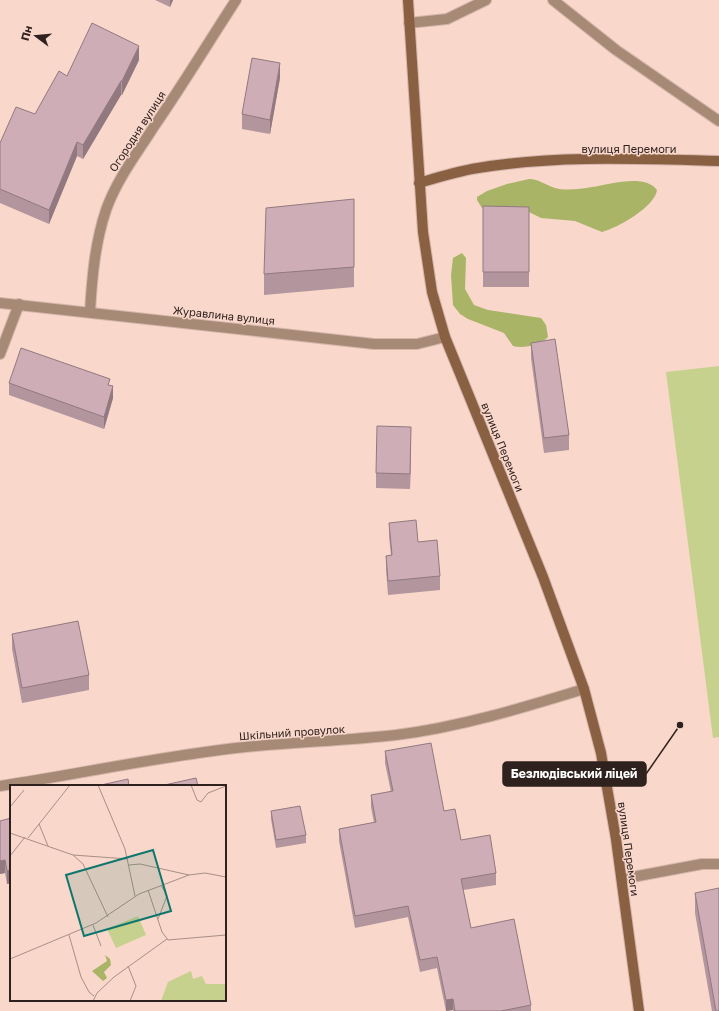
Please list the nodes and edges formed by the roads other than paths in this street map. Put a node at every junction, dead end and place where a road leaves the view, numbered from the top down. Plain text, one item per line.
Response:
1 (236, 0) edge
2 (408, 0) edge
3 (486, 0) edge
4 (553, 0) edge
5 (409, 23) junction
6 (719, 121) edge
7 (719, 161) edge
8 (419, 183) junction
9 (0, 303) edge
10 (19, 304) junction
11 (90, 312) junction
12 (445, 337) junction
13 (0, 354) edge
14 (584, 689) junction
15 (0, 786) edge
16 (719, 864) edge
17 (622, 879) junction
18 (639, 1011) edge

1 - 11 street, Огородня вулиця
2 - 5 street
3 - 5 street
4 - 6 street
5 - 8 street
7 - 8 street, вулиця Перемоги
8 - 12 street, вулиця Перемоги
9 - 10 street, Журавлина вулиця
10 - 11 street, Журавлина вулиця
10 - 13 street
11 - 12 street, Журавлина вулиця
12 - 14 street, вулиця Перемоги
14 - 15 street, Шкільний провулок
14 - 17 street, вулиця Перемоги
16 - 17 street
17 - 18 street, вулиця Перемоги

